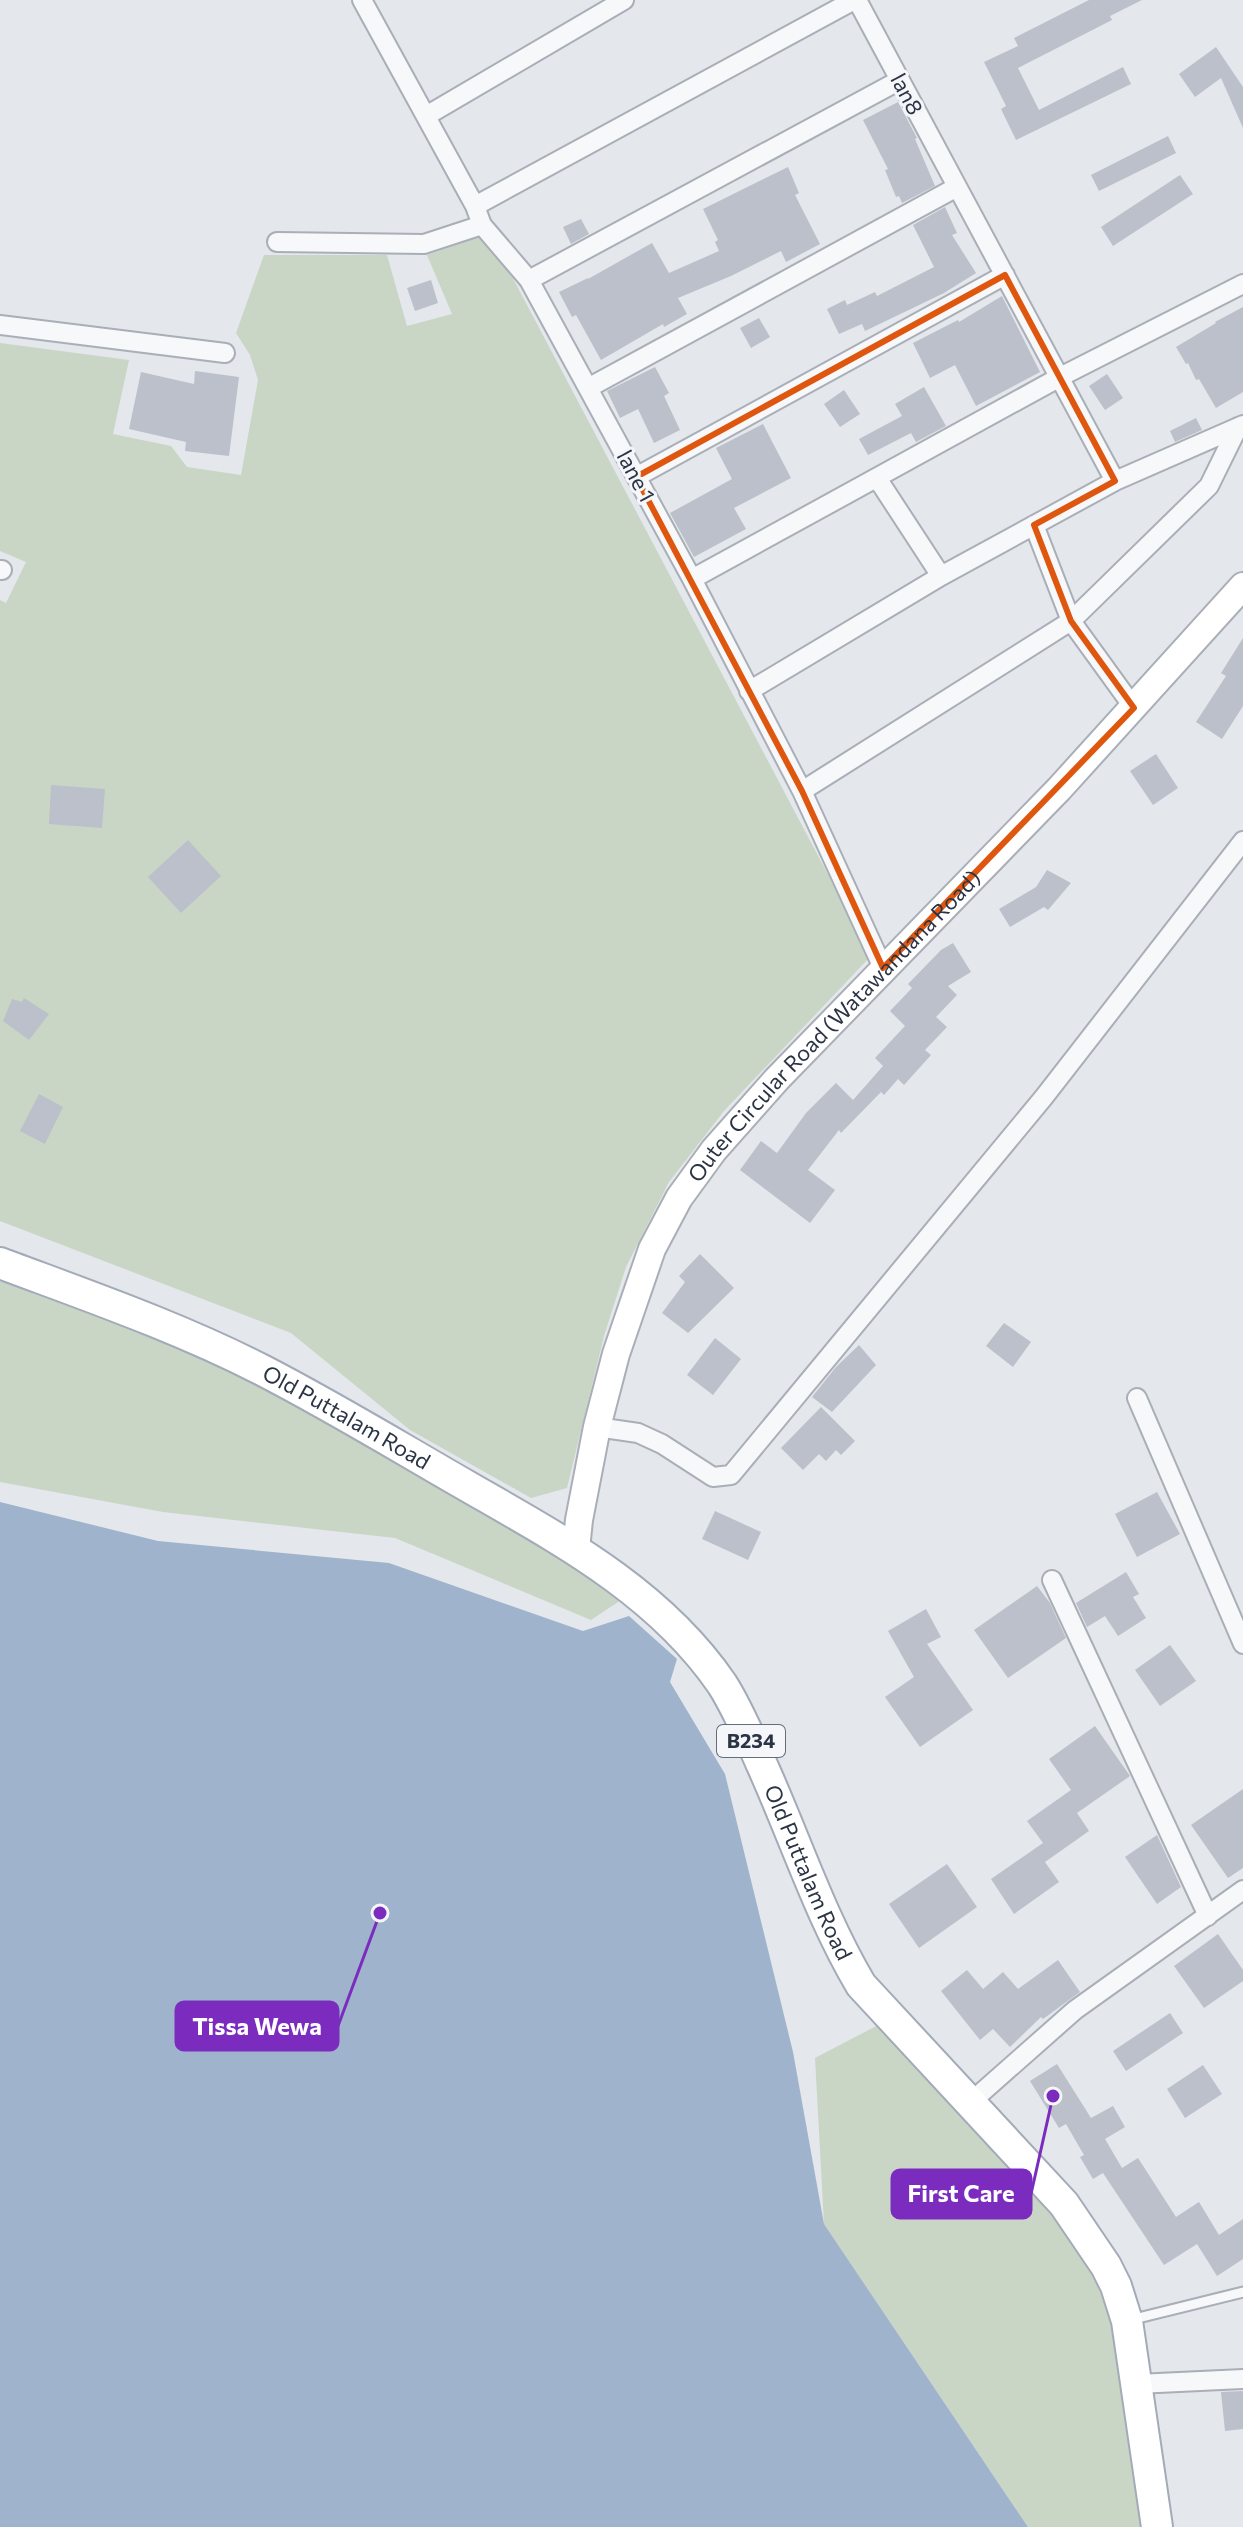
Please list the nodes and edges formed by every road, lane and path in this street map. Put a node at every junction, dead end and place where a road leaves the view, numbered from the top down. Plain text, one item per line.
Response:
1 (624, 0) edge
2 (855, 0) edge
3 (366, 1) edge
4 (900, 80) junction
5 (426, 116) junction
6 (957, 187) junction
7 (475, 206) junction
8 (482, 225) junction
9 (277, 242) dead end
10 (1005, 275) junction
11 (529, 280) junction
12 (1243, 284) edge
13 (0, 325) edge
14 (225, 353) dead end
15 (1060, 377) junction
16 (588, 388) junction
17 (1241, 426) edge
18 (636, 477) junction
19 (877, 478) junction
20 (1115, 481) junction
21 (1034, 525) junction
22 (941, 576) junction
23 (692, 579) junction
24 (1243, 586) edge
25 (1071, 621) junction
26 (749, 691) junction
27 (1134, 708) junction
28 (802, 791) junction
29 (1243, 841) edge
30 (883, 968) junction
31 (0, 1263) edge
32 (1137, 1398) dead end
33 (597, 1427) junction
34 (576, 1549) junction
35 (1052, 1580) dead end
36 (1243, 1644) edge
37 (1243, 1890) edge
38 (1208, 1916) junction
39 (972, 2101) junction
40 (1243, 2292) edge
41 (1127, 2321) junction
42 (1243, 2379) edge
43 (1137, 2384) junction
44 (1157, 2527) edge

1 - 5 street
2 - 4 street, lan8
2 - 7 street
3 - 5 street, lane 1
4 - 6 street, lan8
4 - 11 street
5 - 7 street, lane 1
6 - 10 street, lan8
6 - 16 street
7 - 8 street, lane 1
8 - 9 street
8 - 11 street, lane 1
10 - 15 street, lan8
10 - 18 street
11 - 16 street, lane 1
12 - 15 street
13 - 14 street
15 - 19 street
15 - 20 street, lan8
16 - 18 street, lane 1
17 - 20 street
17 - 25 street
18 - 23 street, lane 1
19 - 22 street
19 - 23 street
20 - 21 street
21 - 22 street
21 - 25 street
22 - 26 street
23 - 26 street, lane 1
24 - 27 main road, Outer Circular Road (Watawandana Road)
25 - 27 street
25 - 28 street
26 - 28 street, lane 1
27 - 30 main road, Outer Circular Road (Watawandana Road)
28 - 30 street, lane 1
29 - 33 street
30 - 33 main road, Outer Circular Road (Watawandana Road)
31 - 34 main road, Old Puttalam Road / B234
32 - 36 street
33 - 34 main road, Outer Circular Road (Watawandana Road)
34 - 39 main road, Old Puttalam Road / B234
35 - 38 street
37 - 38 street
38 - 39 street
39 - 41 main road, Old Puttalam Road / B234
40 - 41 lane
41 - 43 main road, Old Puttalam Road / B234
42 - 43 street
43 - 44 main road, Old Puttalam Road / B234

